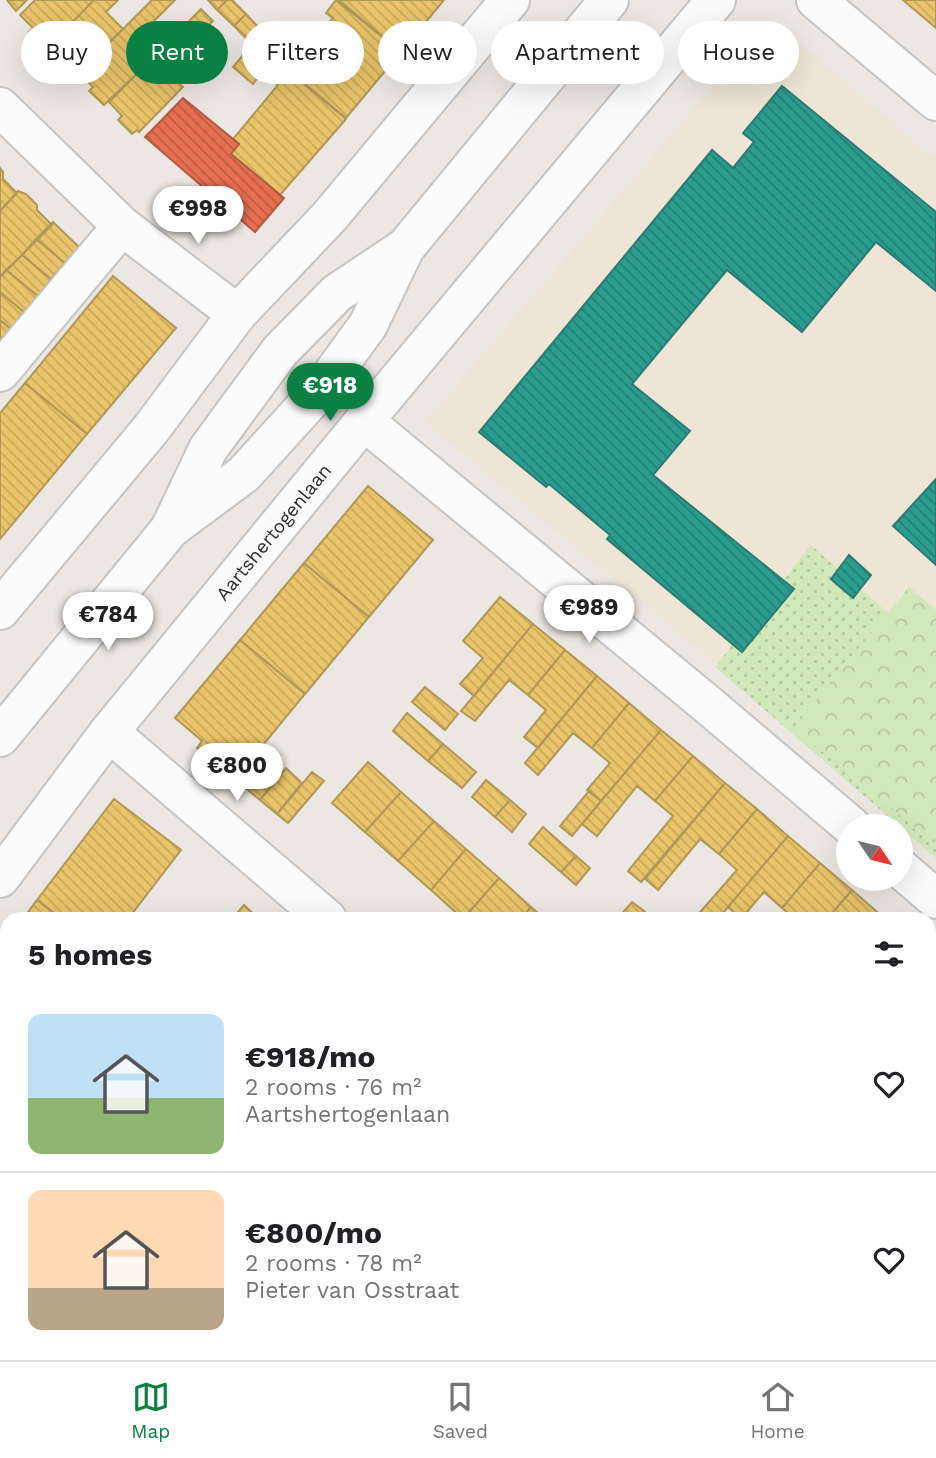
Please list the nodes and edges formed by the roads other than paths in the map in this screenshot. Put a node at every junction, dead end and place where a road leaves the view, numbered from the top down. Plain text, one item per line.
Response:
1 (510, 0) edge
2 (609, 0) edge
3 (716, 0) edge
4 (816, 0) edge
5 (936, 102) edge
6 (0, 107) edge
7 (122, 226) junction
8 (405, 248) junction
9 (237, 314) junction
10 (0, 372) edge
11 (364, 421) junction
12 (170, 529) junction
13 (0, 610) edge
14 (109, 732) junction
15 (0, 737) edge
16 (836, 814) edge
17 (0, 878) edge
18 (914, 880) edge
19 (936, 899) edge
20 (319, 912) edge

1 - 9 street
2 - 8 street
3 - 11 street, Aartshertogenlaan
4 - 5 street
6 - 7 street
7 - 9 street
7 - 10 street
8 - 12 street
8 - 12 street
9 - 13 street
11 - 14 street, Aartshertogenlaan
11 - 16 street
12 - 15 street
14 - 17 street, Aartshertogenlaan
14 - 20 street
18 - 19 street

